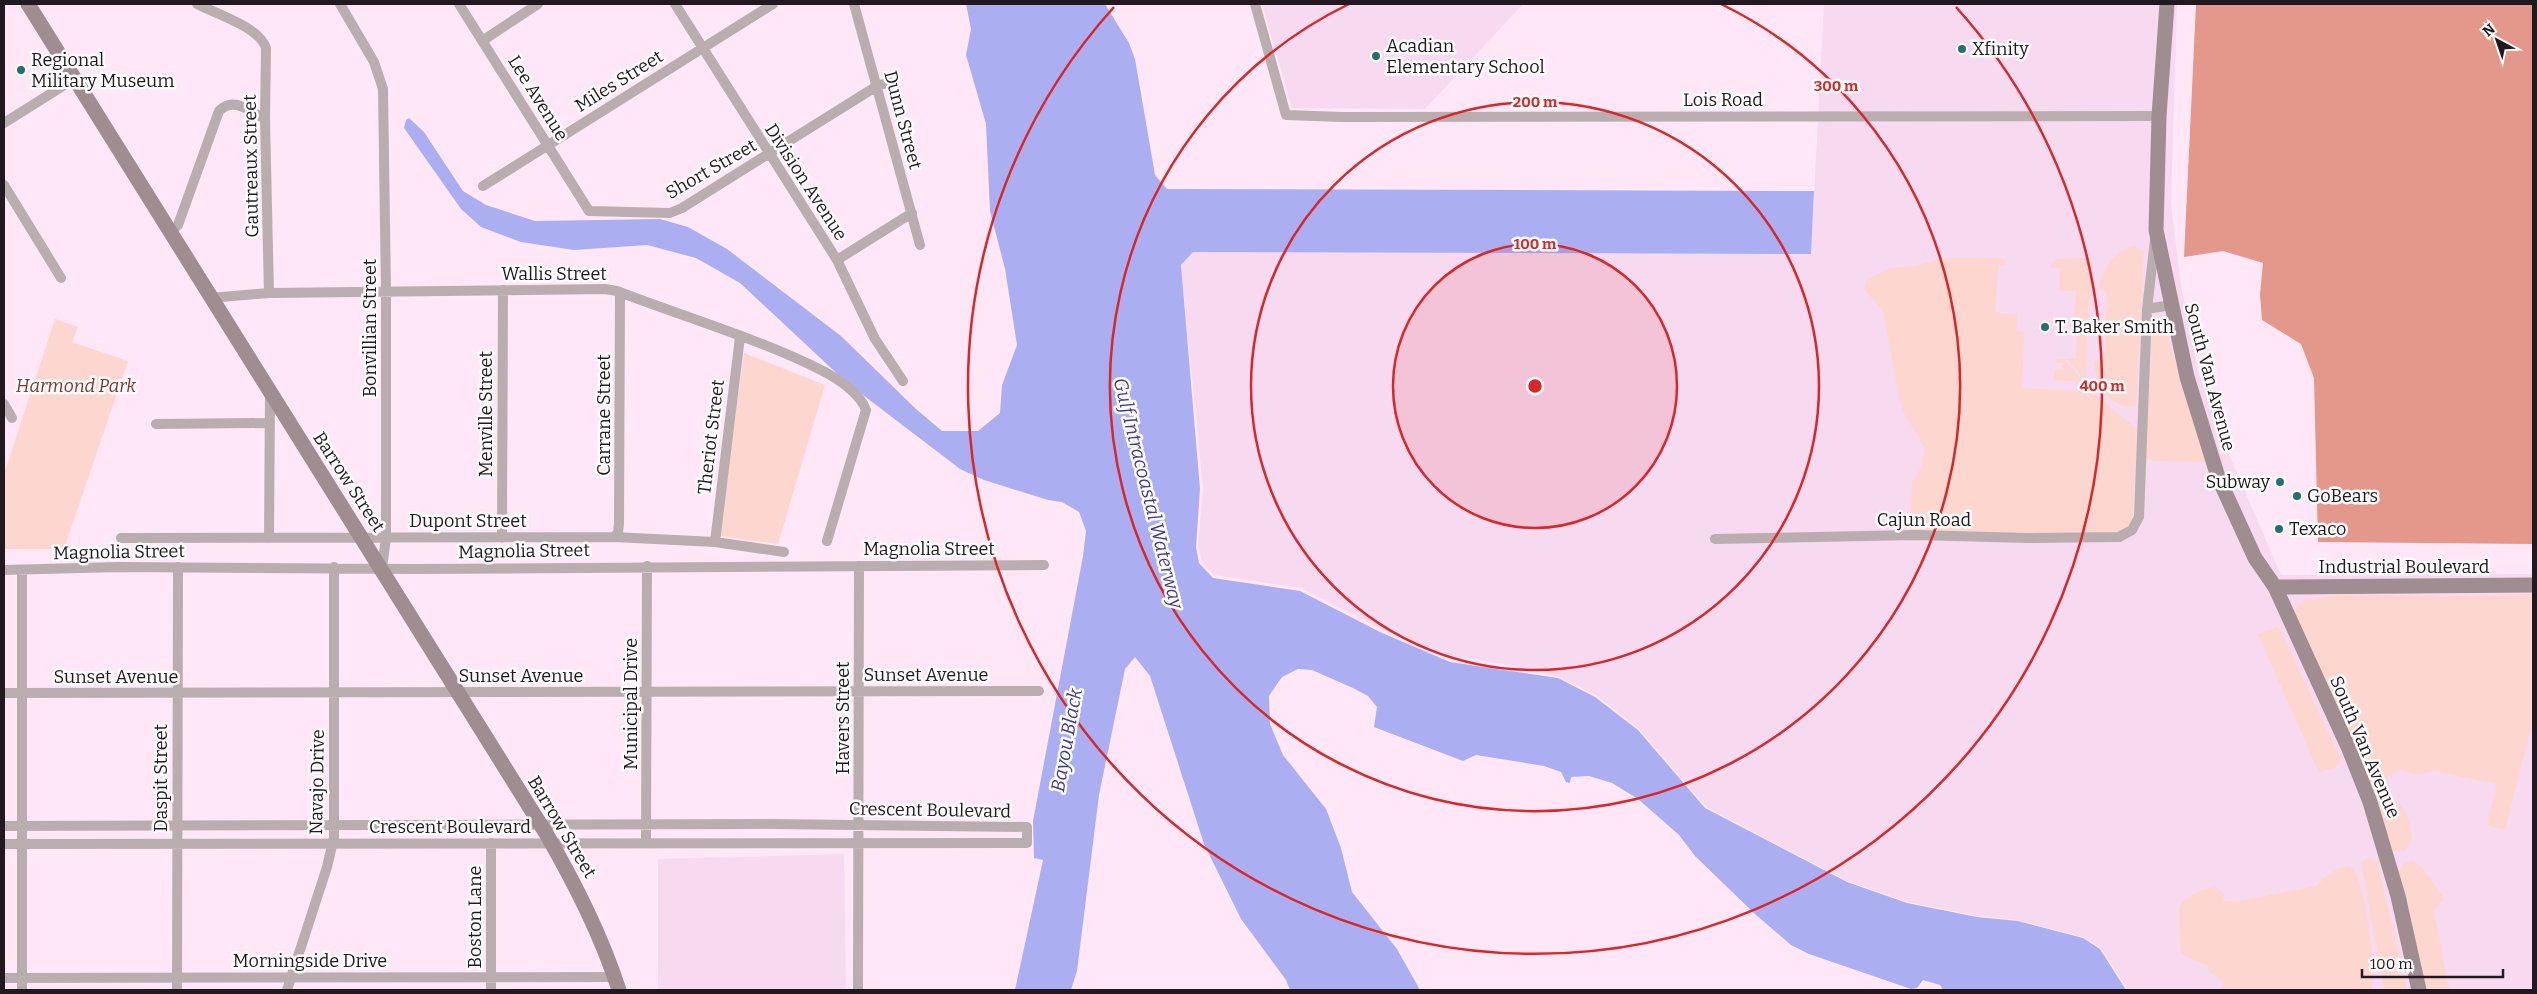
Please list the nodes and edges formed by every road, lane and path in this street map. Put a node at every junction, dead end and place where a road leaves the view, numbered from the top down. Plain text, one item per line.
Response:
1 (28, 4) edge
2 (197, 4) edge
3 (340, 4) edge
4 (459, 4) edge
5 (538, 4) edge
6 (675, 4) edge
7 (773, 4) edge
8 (854, 4) edge
9 (1255, 4) edge
10 (2167, 4) edge
11 (482, 41) junction
12 (702, 48) junction
13 (74, 79) junction
14 (890, 82) dead end
15 (877, 86) junction
16 (2159, 116) junction
17 (265, 119) junction
18 (4, 123) edge
19 (548, 146) junction
20 (769, 154) junction
21 (4, 185) edge
22 (483, 186) dead end
23 (589, 211) joint
24 (912, 213) junction
25 (2156, 230) junction
26 (169, 233) junction
27 (920, 245) dead end
28 (837, 260) junction
29 (61, 278) dead end
30 (503, 290) junction
31 (386, 292) junction
32 (620, 292) junction
33 (269, 293) junction
34 (210, 298) junction
35 (2171, 305) junction
36 (2147, 309) junction
37 (740, 337) junction
38 (903, 381) dead end
39 (270, 392) junction
40 (4, 404) edge
41 (12, 418) dead end
42 (270, 423) junction
43 (156, 424) dead end
44 (614, 536) junction
45 (121, 538) dead end
46 (269, 538) junction
47 (363, 538) junction
48 (386, 538) junction
49 (502, 538) junction
50 (1715, 539) dead end
51 (827, 540) dead end
52 (715, 542) junction
53 (784, 552) dead end
54 (1044, 565) dead end
55 (647, 566) junction
56 (859, 566) junction
57 (178, 567) junction
58 (334, 567) junction
59 (382, 568) junction
60 (4, 570) edge
61 (22, 570) junction
62 (2533, 585) edge
63 (2275, 587) junction
64 (859, 691) junction
65 (1039, 691) dead end
66 (334, 692) junction
67 (459, 692) junction
68 (647, 692) junction
69 (4, 693) edge
70 (22, 693) junction
71 (178, 693) junction
72 (646, 825) junction
73 (859, 825) junction
74 (4, 826) edge
75 (22, 826) junction
76 (177, 826) junction
77 (334, 826) junction
78 (542, 826) junction
79 (646, 842) junction
80 (859, 842) junction
81 (491, 843) junction
82 (552, 843) junction
83 (4, 844) edge
84 (22, 844) junction
85 (177, 844) junction
86 (332, 844) junction
87 (4, 978) edge
88 (22, 978) junction
89 (177, 978) junction
90 (291, 978) junction
91 (491, 978) junction
92 (617, 984) edge
93 (22, 990) edge
94 (177, 990) edge
95 (287, 990) edge
96 (491, 990) edge
97 (858, 990) edge
98 (2419, 990) edge

1 - 13 main road, Barrow Street
2 - 17 street, Gautreaux Street
3 - 31 street, Bonvillian Street
4 - 11 street, Lee Avenue
5 - 11 street
6 - 12 street, Division Avenue
7 - 12 street, Miles Street
8 - 15 street, Dunn Street
9 - 16 street, Lois Road
10 - 16 main road, South Van Avenue
11 - 19 street, Lee Avenue
12 - 19 street, Miles Street
12 - 20 street, Division Avenue
13 - 18 street
13 - 26 main road, Barrow Street
14 - 15 street, Short Street
15 - 20 street, Short Street
15 - 24 street, Dunn Street
16 - 25 main road, South Van Avenue
17 - 26 street
17 - 33 street, Gautreaux Street
19 - 22 street, Miles Street
19 - 23 street, Lee Avenue
20 - 23 street, Short Street
20 - 28 street, Division Avenue
21 - 29 street
24 - 27 street, Dunn Street
24 - 28 street
25 - 35 main road, South Van Avenue
25 - 36 street
26 - 34 main road, Barrow Street
28 - 38 street, Division Avenue
30 - 31 street, Wallis Street
30 - 32 street, Wallis Street
30 - 49 street, Menville Street
31 - 33 street, Wallis Street
31 - 48 street, Bonvillian Street
32 - 37 street, Wallis Street
32 - 44 street, Carrane Street
33 - 34 street, Wallis Street
34 - 39 main road, Barrow Street
35 - 36 street
35 - 63 main road, South Van Avenue
36 - 50 street, Cajun Road
37 - 51 street, Wallis Street
37 - 52 street, Theriot Street
39 - 42 street
39 - 47 main road, Barrow Street
40 - 41 street
42 - 43 street
42 - 46 street
44 - 49 street, Dupont Street
44 - 52 street, Dupont Street
45 - 46 street, Dupont Street
46 - 47 street, Dupont Street
47 - 48 street, Dupont Street
47 - 59 main road, Barrow Street
48 - 49 street, Dupont Street
48 - 59 street, Bonvillian Street
52 - 53 street, Dupont Street
54 - 56 street, Magnolia Street
55 - 56 street, Magnolia Street
55 - 59 street, Magnolia Street
55 - 68 street, Municipal Drive
56 - 64 street, Havers Street
57 - 58 street, Magnolia Street
57 - 61 street, Magnolia Street
57 - 71 street, Daspit Street
58 - 59 street, Magnolia Street
58 - 66 street, Navajo Drive
59 - 67 main road, Barrow Street
60 - 61 street, Magnolia Street
61 - 70 street
62 - 63 main road, Industrial Boulevard
63 - 98 main road, South Van Avenue
64 - 65 street, Sunset Avenue
64 - 68 street, Sunset Avenue
64 - 73 street, Havers Street
66 - 67 street, Sunset Avenue
66 - 71 street, Sunset Avenue
66 - 77 street, Navajo Drive
67 - 68 street, Sunset Avenue
67 - 78 main road, Barrow Street
68 - 72 street, Municipal Drive
69 - 70 street, Sunset Avenue
70 - 71 street, Sunset Avenue
70 - 75 street
71 - 76 street, Daspit Street
72 - 73 street, Crescent Boulevard
72 - 78 street, Crescent Boulevard
72 - 79 street, Municipal Drive
73 - 80 street, Havers Street
73 - 80 street, Crescent Boulevard
74 - 75 street, Crescent Boulevard
75 - 76 street, Crescent Boulevard
75 - 84 street
76 - 77 street, Crescent Boulevard
76 - 85 street, Daspit Street
77 - 78 street, Crescent Boulevard
77 - 86 street, Navajo Drive
78 - 82 main road, Barrow Street
79 - 80 street, Crescent Boulevard
79 - 82 street, Crescent Boulevard
80 - 97 street, Havers Street
81 - 82 street, Crescent Boulevard
81 - 86 street, Crescent Boulevard
81 - 91 street, Boston Lane
82 - 92 main road, Barrow Street
83 - 84 street, Crescent Boulevard
84 - 85 street, Crescent Boulevard
84 - 88 street
85 - 86 street, Crescent Boulevard
85 - 89 street, Daspit Street
86 - 90 street, Navajo Drive
87 - 88 street, Morningside Drive
88 - 89 street, Morningside Drive
88 - 93 street
89 - 90 street, Morningside Drive
89 - 94 street, Daspit Street
90 - 91 street, Morningside Drive
90 - 95 street, Navajo Drive
91 - 92 street, Morningside Drive
91 - 96 street, Boston Lane

